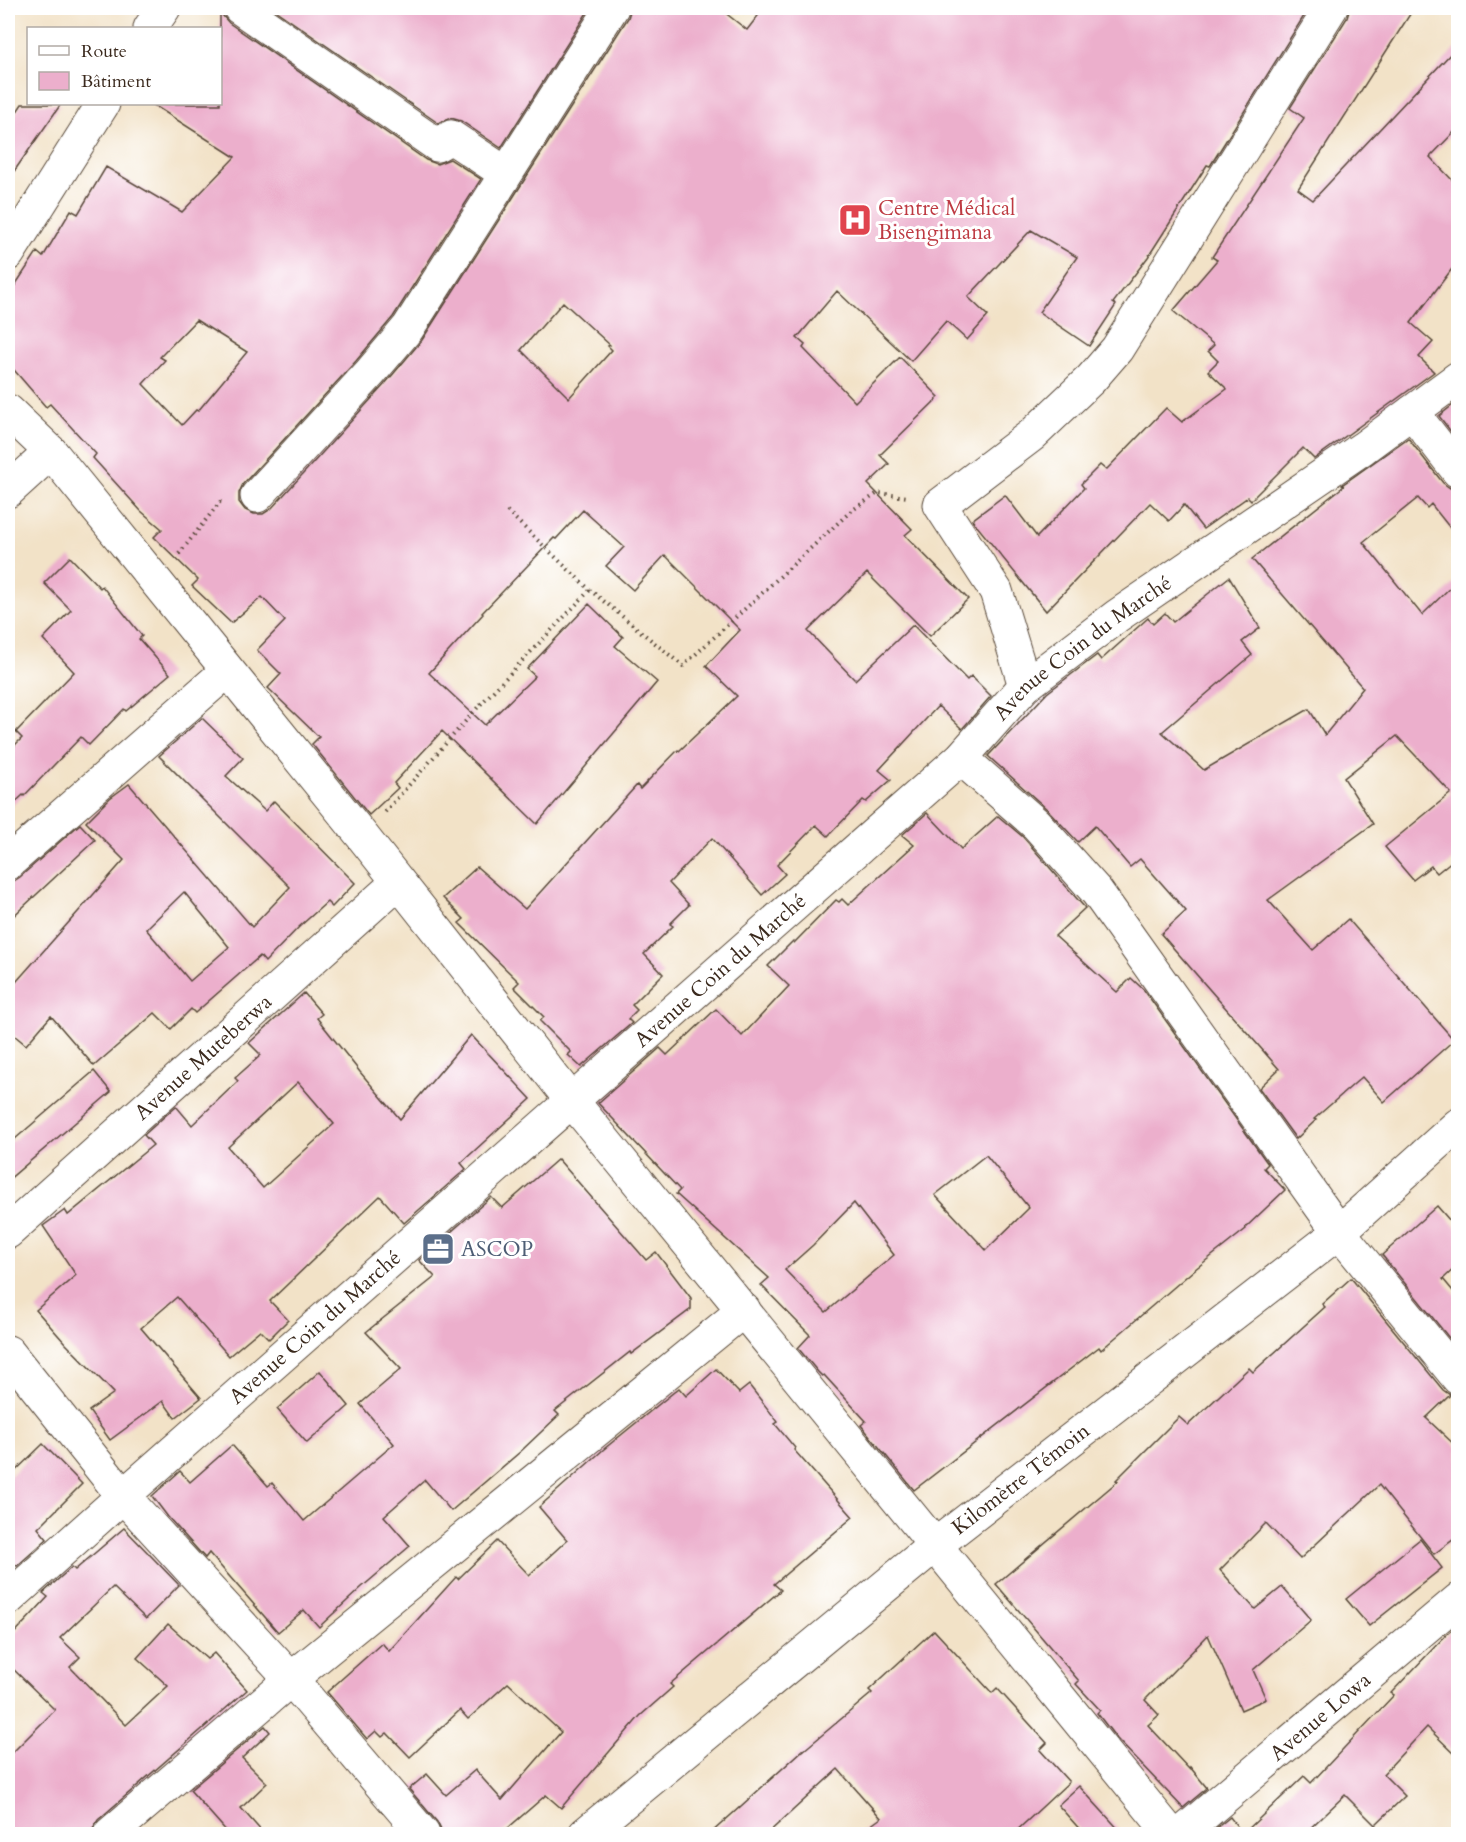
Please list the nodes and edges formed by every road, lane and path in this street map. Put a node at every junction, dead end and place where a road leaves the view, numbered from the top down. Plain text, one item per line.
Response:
1 (164, 8) edge
2 (240, 8) edge
3 (612, 8) edge
4 (1332, 8) edge
5 (151, 27) edge
6 (102, 105) edge
7 (505, 173) junction
8 (8, 254) edge
9 (1458, 378) edge
10 (8, 411) edge
11 (1412, 412) junction
12 (51, 452) junction
13 (1458, 471) edge
14 (8, 491) edge
15 (257, 496) joint
16 (940, 505) junction
17 (507, 511) dead end
18 (156, 583) junction
19 (590, 590) junction
20 (227, 670) junction
21 (1025, 686) junction
22 (961, 758) junction
23 (363, 837) junction
24 (8, 863) edge
25 (398, 882) junction
26 (572, 1101) junction
27 (1458, 1125) edge
28 (8, 1232) edge
29 (1339, 1232) junction
30 (744, 1310) junction
31 (8, 1352) edge
32 (1458, 1378) edge
33 (123, 1496) junction
34 (934, 1546) junction
35 (8, 1599) edge
36 (1458, 1600) edge
37 (291, 1679) junction
38 (110, 1834) edge
39 (423, 1834) edge
40 (585, 1834) edge
41 (1171, 1834) edge
42 (1181, 1834) edge

1 - 5 street
2 - 7 street
3 - 7 street
4 - 16 street
6 - 8 street
7 - 15 street
9 - 11 street, Avenue Coin du Marché
10 - 12 street
11 - 13 street
11 - 21 street, Avenue Coin du Marché
12 - 14 street
12 - 18 street
15 - 18 path
16 - 19 path
16 - 21 street
17 - 19 path
18 - 20 street
19 - 23 path
20 - 23 street
20 - 24 street
21 - 22 street, Avenue Coin du Marché
22 - 26 street, Avenue Coin du Marché
22 - 29 street
23 - 25 street
25 - 26 street
25 - 28 street, Avenue Muteberwa
26 - 30 street
26 - 33 street, Avenue Coin du Marché
27 - 29 street, Kilomètre Témoin
29 - 32 street
29 - 34 street, Kilomètre Témoin
30 - 34 street
30 - 37 street
31 - 33 street
33 - 35 street, Avenue Coin du Marché
33 - 37 street
34 - 40 street, Kilomètre Témoin
34 - 41 street
36 - 42 street, Avenue Lowa
37 - 38 street
37 - 39 street

